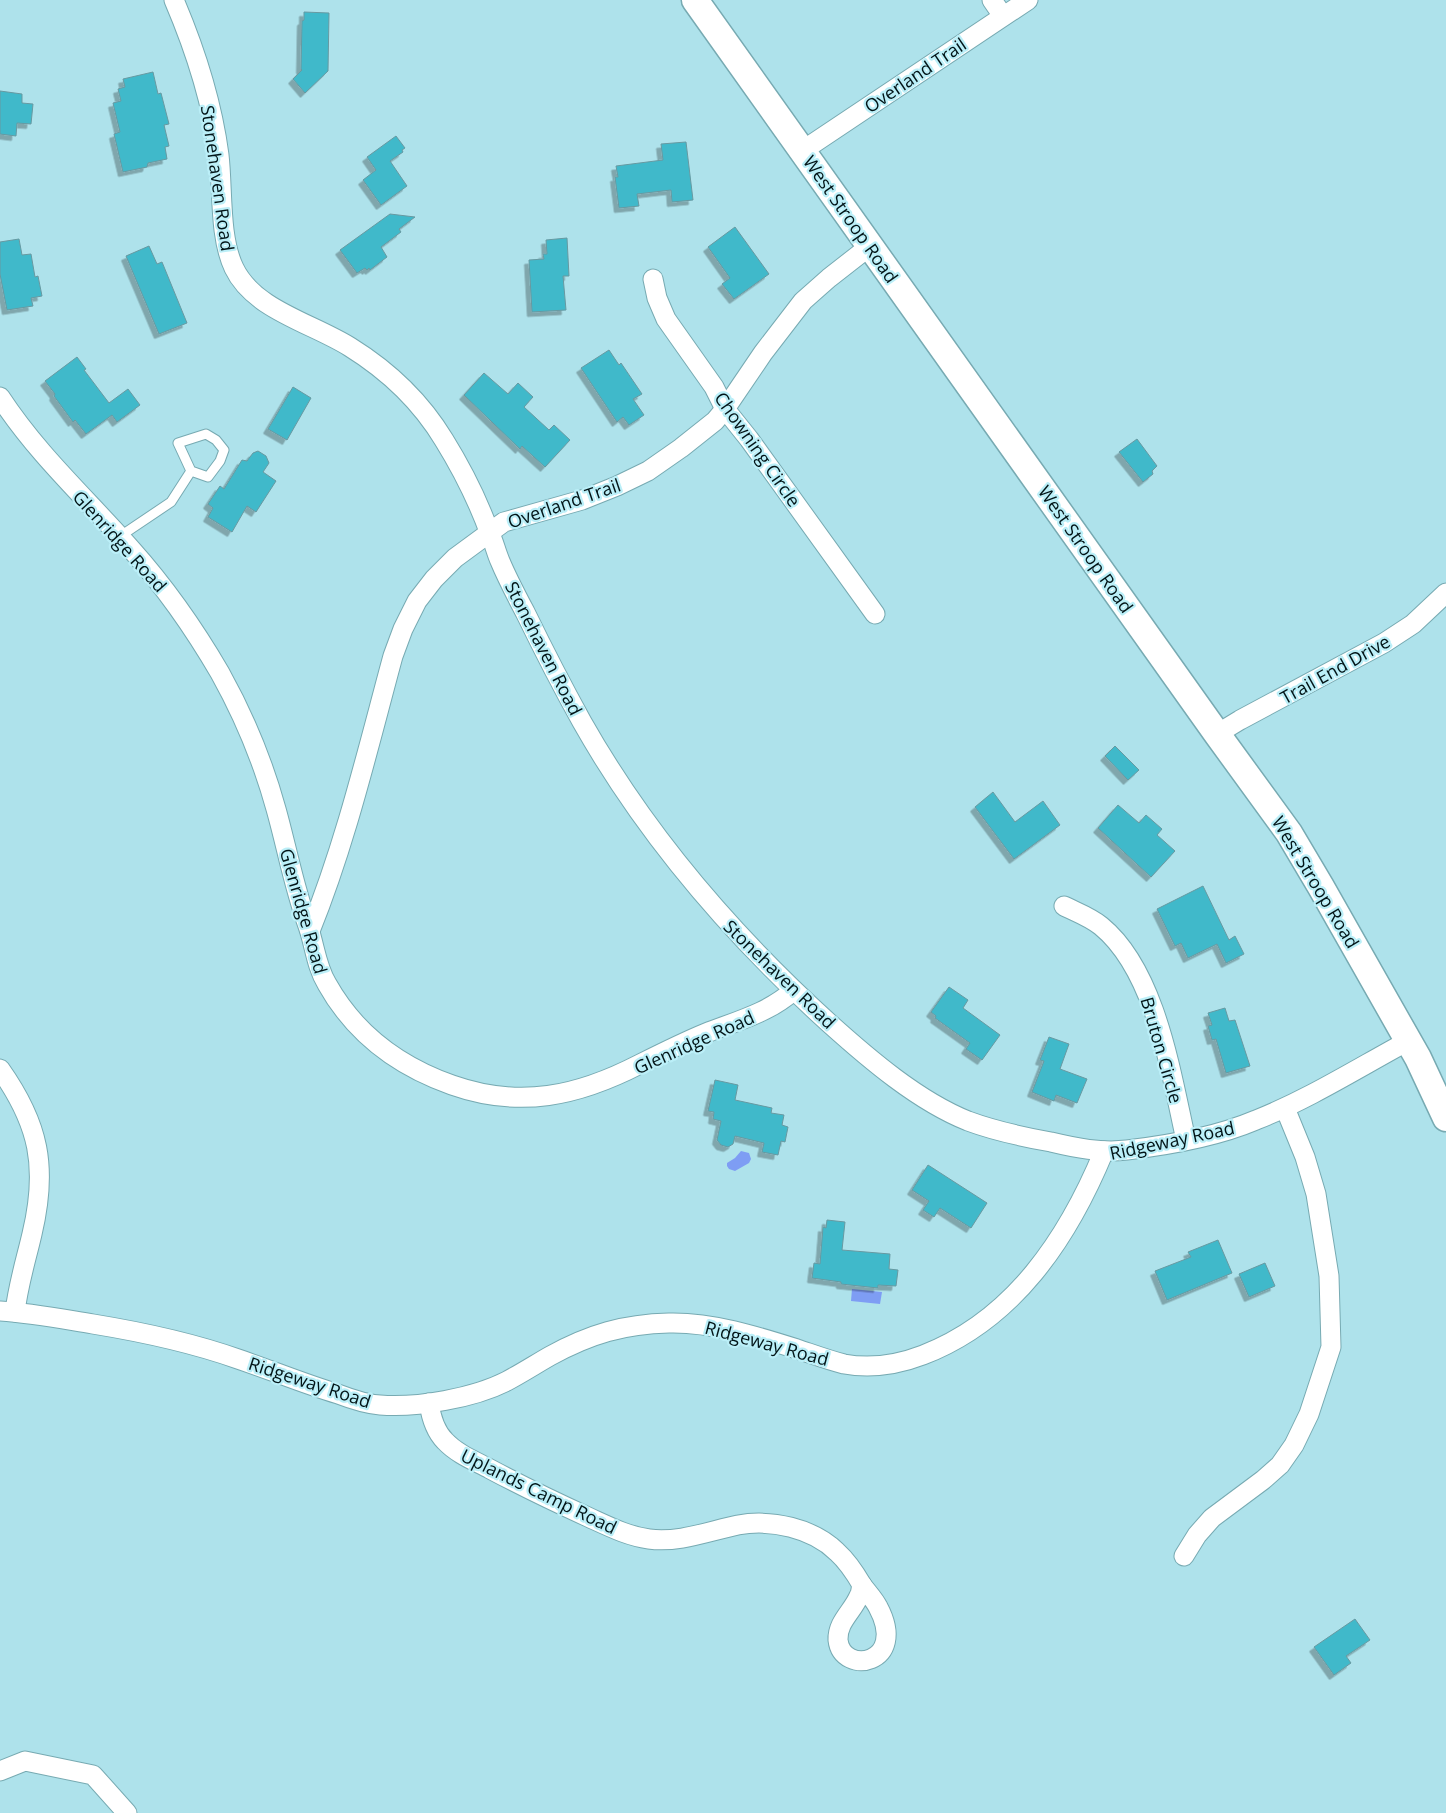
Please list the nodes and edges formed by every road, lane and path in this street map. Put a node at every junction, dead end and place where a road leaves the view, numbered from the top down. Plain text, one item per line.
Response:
1 (174, 0) edge
2 (695, 0) edge
3 (992, 0) edge
4 (1028, 0) edge
5 (1003, 16) junction
6 (802, 151) junction
7 (870, 246) junction
8 (652, 279) dead end
9 (0, 397) edge
10 (726, 409) junction
11 (191, 471) junction
12 (490, 533) junction
13 (119, 537) junction
14 (1446, 593) edge
15 (875, 614) dead end
16 (1217, 734) junction
17 (1064, 906) dead end
18 (310, 931) junction
19 (793, 991) junction
20 (1408, 1041) junction
21 (0, 1068) edge
22 (1440, 1089) edge
23 (1285, 1108) junction
24 (1446, 1118) edge
25 (1186, 1140) junction
26 (1104, 1151) junction
27 (7, 1312) edge
28 (429, 1404) junction
29 (1184, 1556) dead end
30 (862, 1585) dead end
31 (0, 1771) edge
32 (127, 1813) edge

1 - 12 street, Stonehaven Road
2 - 6 main road, West Stroop Road
3 - 5 street
4 - 5 street, Overland Trail
5 - 6 street, Overland Trail
6 - 7 main road, West Stroop Road
7 - 10 street, Overland Trail
7 - 16 main road, West Stroop Road
8 - 10 street, Chowning Circle
9 - 13 street, Glenridge Road
10 - 12 street, Overland Trail
10 - 15 street, Chowning Circle
11 - 11 lane
11 - 13 lane
12 - 18 street, Overland Trail
12 - 19 street, Stonehaven Road
13 - 18 street, Glenridge Road
14 - 16 street, Trail End Drive
16 - 20 main road, West Stroop Road
17 - 25 street, Bruton Circle
18 - 19 street, Glenridge Road
19 - 26 street, Stonehaven Road
20 - 22 main road, West Stroop Road
20 - 23 street, Ridgeway Road
21 - 27 street
22 - 24 main road, West Stroop Road
23 - 25 street, Ridgeway Road
23 - 29 street
25 - 26 street, Ridgeway Road
26 - 28 street, Ridgeway Road
27 - 28 street, Ridgeway Road
28 - 30 street, Uplands Camp Road
31 - 32 street

